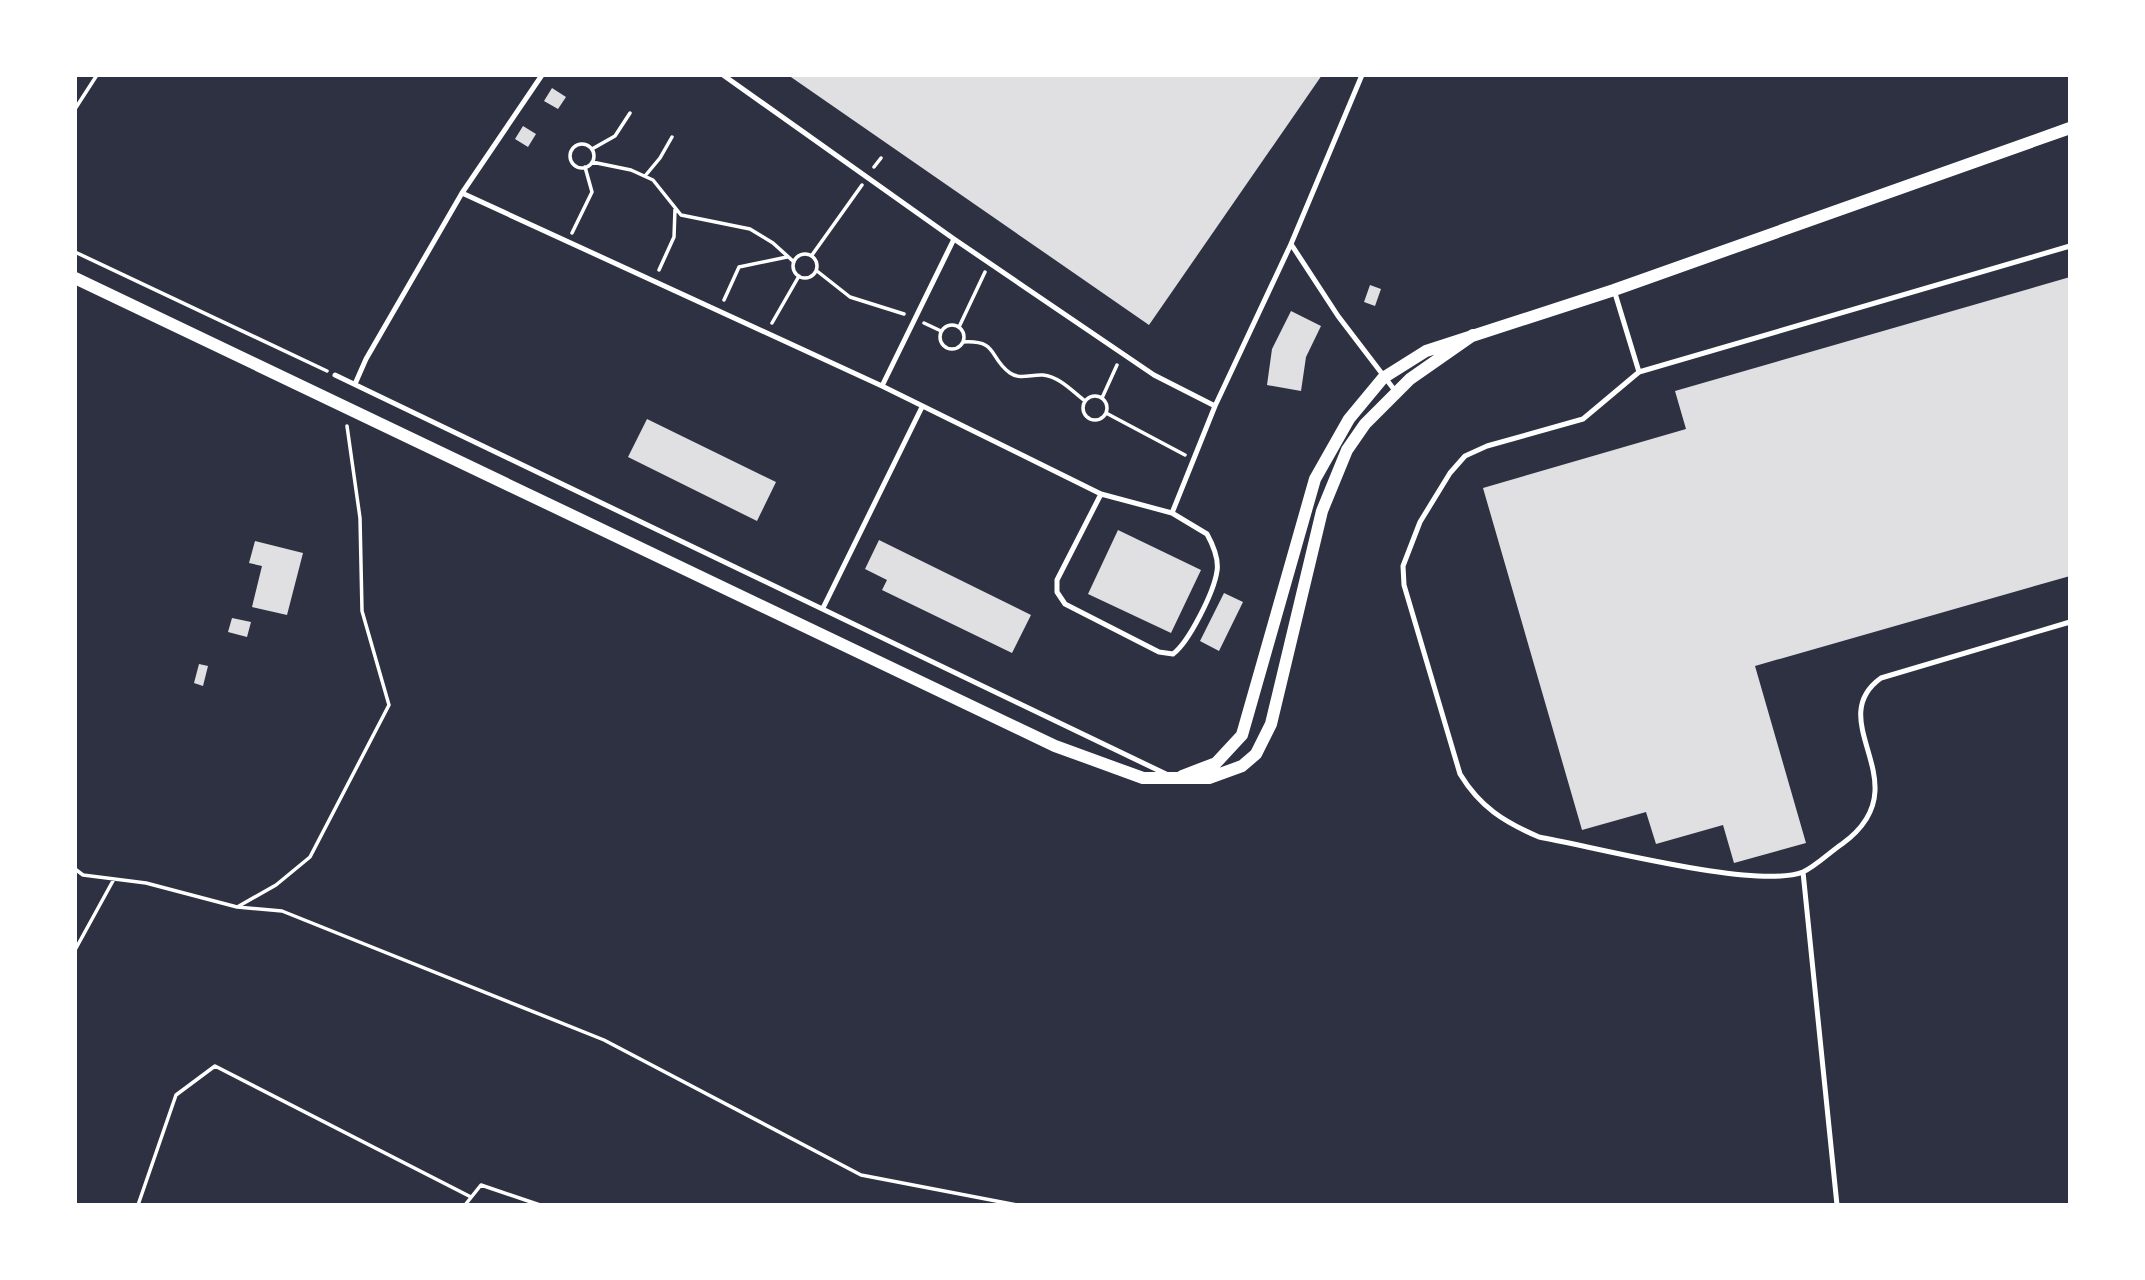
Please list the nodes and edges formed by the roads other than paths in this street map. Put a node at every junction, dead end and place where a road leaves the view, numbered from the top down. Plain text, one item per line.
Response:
1 (542, 75) edge
2 (723, 75) edge
3 (1362, 75) edge
4 (2070, 128) edge
5 (462, 193) junction
6 (954, 239) junction
7 (1291, 244) junction
8 (2070, 246) edge
9 (75, 278) edge
10 (1614, 290) junction
11 (1473, 335) junction
12 (1639, 372) junction
13 (335, 375) road end
14 (1382, 378) junction
15 (355, 384) junction
16 (882, 386) junction
17 (1396, 392) junction
18 (1214, 406) junction
19 (922, 407) junction
20 (1101, 494) junction
21 (1172, 513) junction
22 (822, 608) junction
23 (2070, 622) edge
24 (1252, 705) junction
25 (1227, 773) junction
26 (1175, 779) junction
27 (1803, 872) junction
28 (1837, 1205) edge

1 - 5 lane
2 - 6 lane
3 - 7 lane
4 - 10 street
5 - 15 lane
5 - 16 lane
6 - 16 lane
6 - 18 lane
7 - 14 lane
7 - 18 lane
8 - 12 lane
9 - 26 street
10 - 11 street
10 - 12 lane
11 - 14 street
11 - 17 street
12 - 27 lane
13 - 15 lane
14 - 17 lane
14 - 24 street
15 - 22 lane
16 - 19 lane
17 - 25 street
18 - 21 lane
19 - 20 lane
19 - 22 lane
20 - 21 lane
20 - 21 lane
22 - 26 lane
23 - 27 lane
24 - 25 street
24 - 26 street
25 - 26 street
27 - 28 lane

